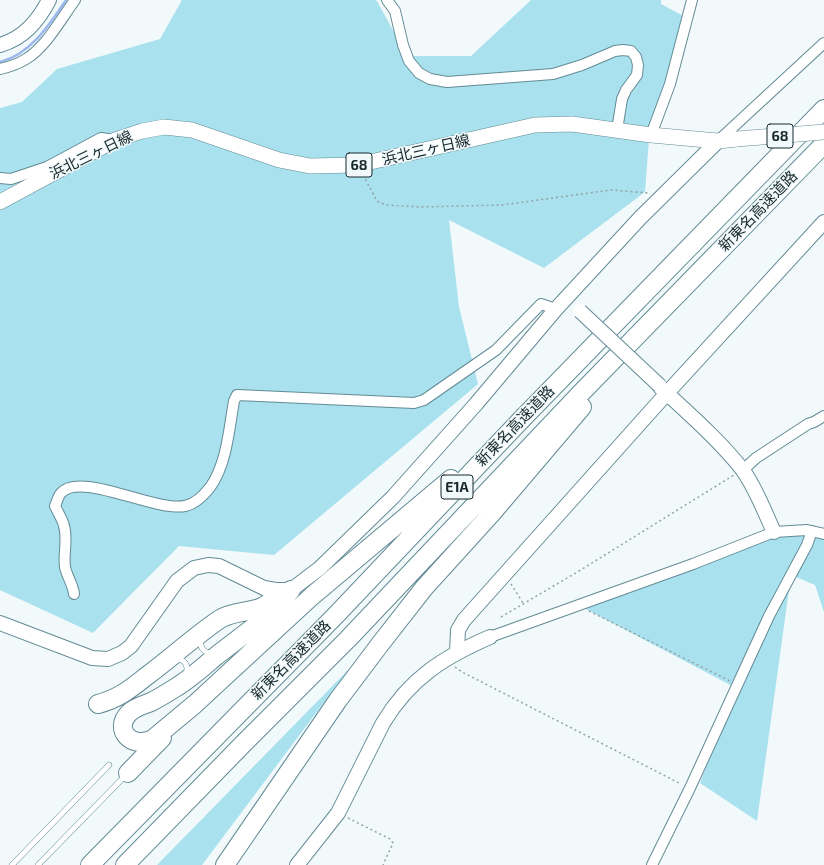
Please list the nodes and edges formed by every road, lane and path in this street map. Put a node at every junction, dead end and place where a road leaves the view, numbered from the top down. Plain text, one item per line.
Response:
1 (49, 0) edge
2 (75, 0) edge
3 (387, 0) edge
4 (692, 0) edge
5 (824, 42) edge
6 (0, 45) edge
7 (0, 70) edge
8 (824, 109) edge
9 (617, 130) junction
10 (824, 132) edge
11 (651, 135) junction
12 (115, 140) junction
13 (718, 141) junction
14 (824, 144) edge
15 (358, 165) junction
16 (796, 173) junction
17 (0, 178) edge
18 (665, 193) junction
19 (0, 202) edge
20 (824, 222) edge
21 (567, 298) junction
22 (556, 309) junction
23 (663, 390) junction
24 (824, 416) edge
25 (520, 421) junction
26 (743, 470) junction
27 (812, 531) junction
28 (774, 532) junction
29 (824, 534) edge
30 (504, 574) junction
31 (283, 590) junction
32 (74, 594) dead end
33 (523, 604) junction
34 (578, 605) junction
35 (501, 617) dead end
36 (0, 623) edge
37 (205, 630) junction
38 (490, 637) joint
39 (219, 654) junction
40 (451, 656) junction
41 (168, 659) junction
42 (183, 683) junction
43 (738, 684) junction
44 (98, 704) dead end
45 (195, 704) junction
46 (109, 765) dead end
47 (128, 773) joint
48 (690, 788) junction
49 (338, 813) junction
50 (12, 865) edge
51 (38, 865) edge
52 (90, 865) edge
53 (125, 865) edge
54 (224, 865) edge
55 (297, 865) edge
56 (383, 865) edge
57 (652, 865) edge

1 - 6 street
2 - 7 street
3 - 9 street
4 - 11 street
5 - 13 street
8 - 25 highway, 新東名高速道路 / E1A
9 - 11 main road, 浜北三ヶ日線 / 68
9 - 15 main road, 浜北三ヶ日線 / 68
10 - 13 main road, 浜北三ヶ日線 / 68, bridge
11 - 13 main road, 浜北三ヶ日線 / 68
12 - 15 main road, 浜北三ヶ日線 / 68
12 - 17 street
12 - 19 main road, 浜北三ヶ日線 / 68
13 - 18 street
14 - 16 highway, 新東名高速道路 / E1A
15 - 18 path
16 - 53 highway, 新東名高速道路 / E1A
16 - 54 highway
18 - 21 street
20 - 23 street
21 - 22 street
21 - 23 street, bridge
22 - 31 street
22 - 32 street
23 - 26 street
23 - 30 street
24 - 26 street
25 - 45 highway
25 - 52 highway, 新東名高速道路 / E1A
26 - 28 street
26 - 33 path
27 - 28 street
27 - 29 street
27 - 43 street
28 - 34 street
30 - 33 path
30 - 40 street
31 - 36 street
31 - 37 highway
31 - 39 highway
33 - 35 path
34 - 38 street
34 - 43 path
37 - 39 lane
37 - 41 highway
38 - 40 street
39 - 42 highway
40 - 48 path
40 - 49 street
41 - 42 lane
41 - 44 highway
42 - 45 highway
43 - 48 street
45 - 47 highway
46 - 50 lane
47 - 51 lane
48 - 57 street
49 - 55 street
49 - 56 path

